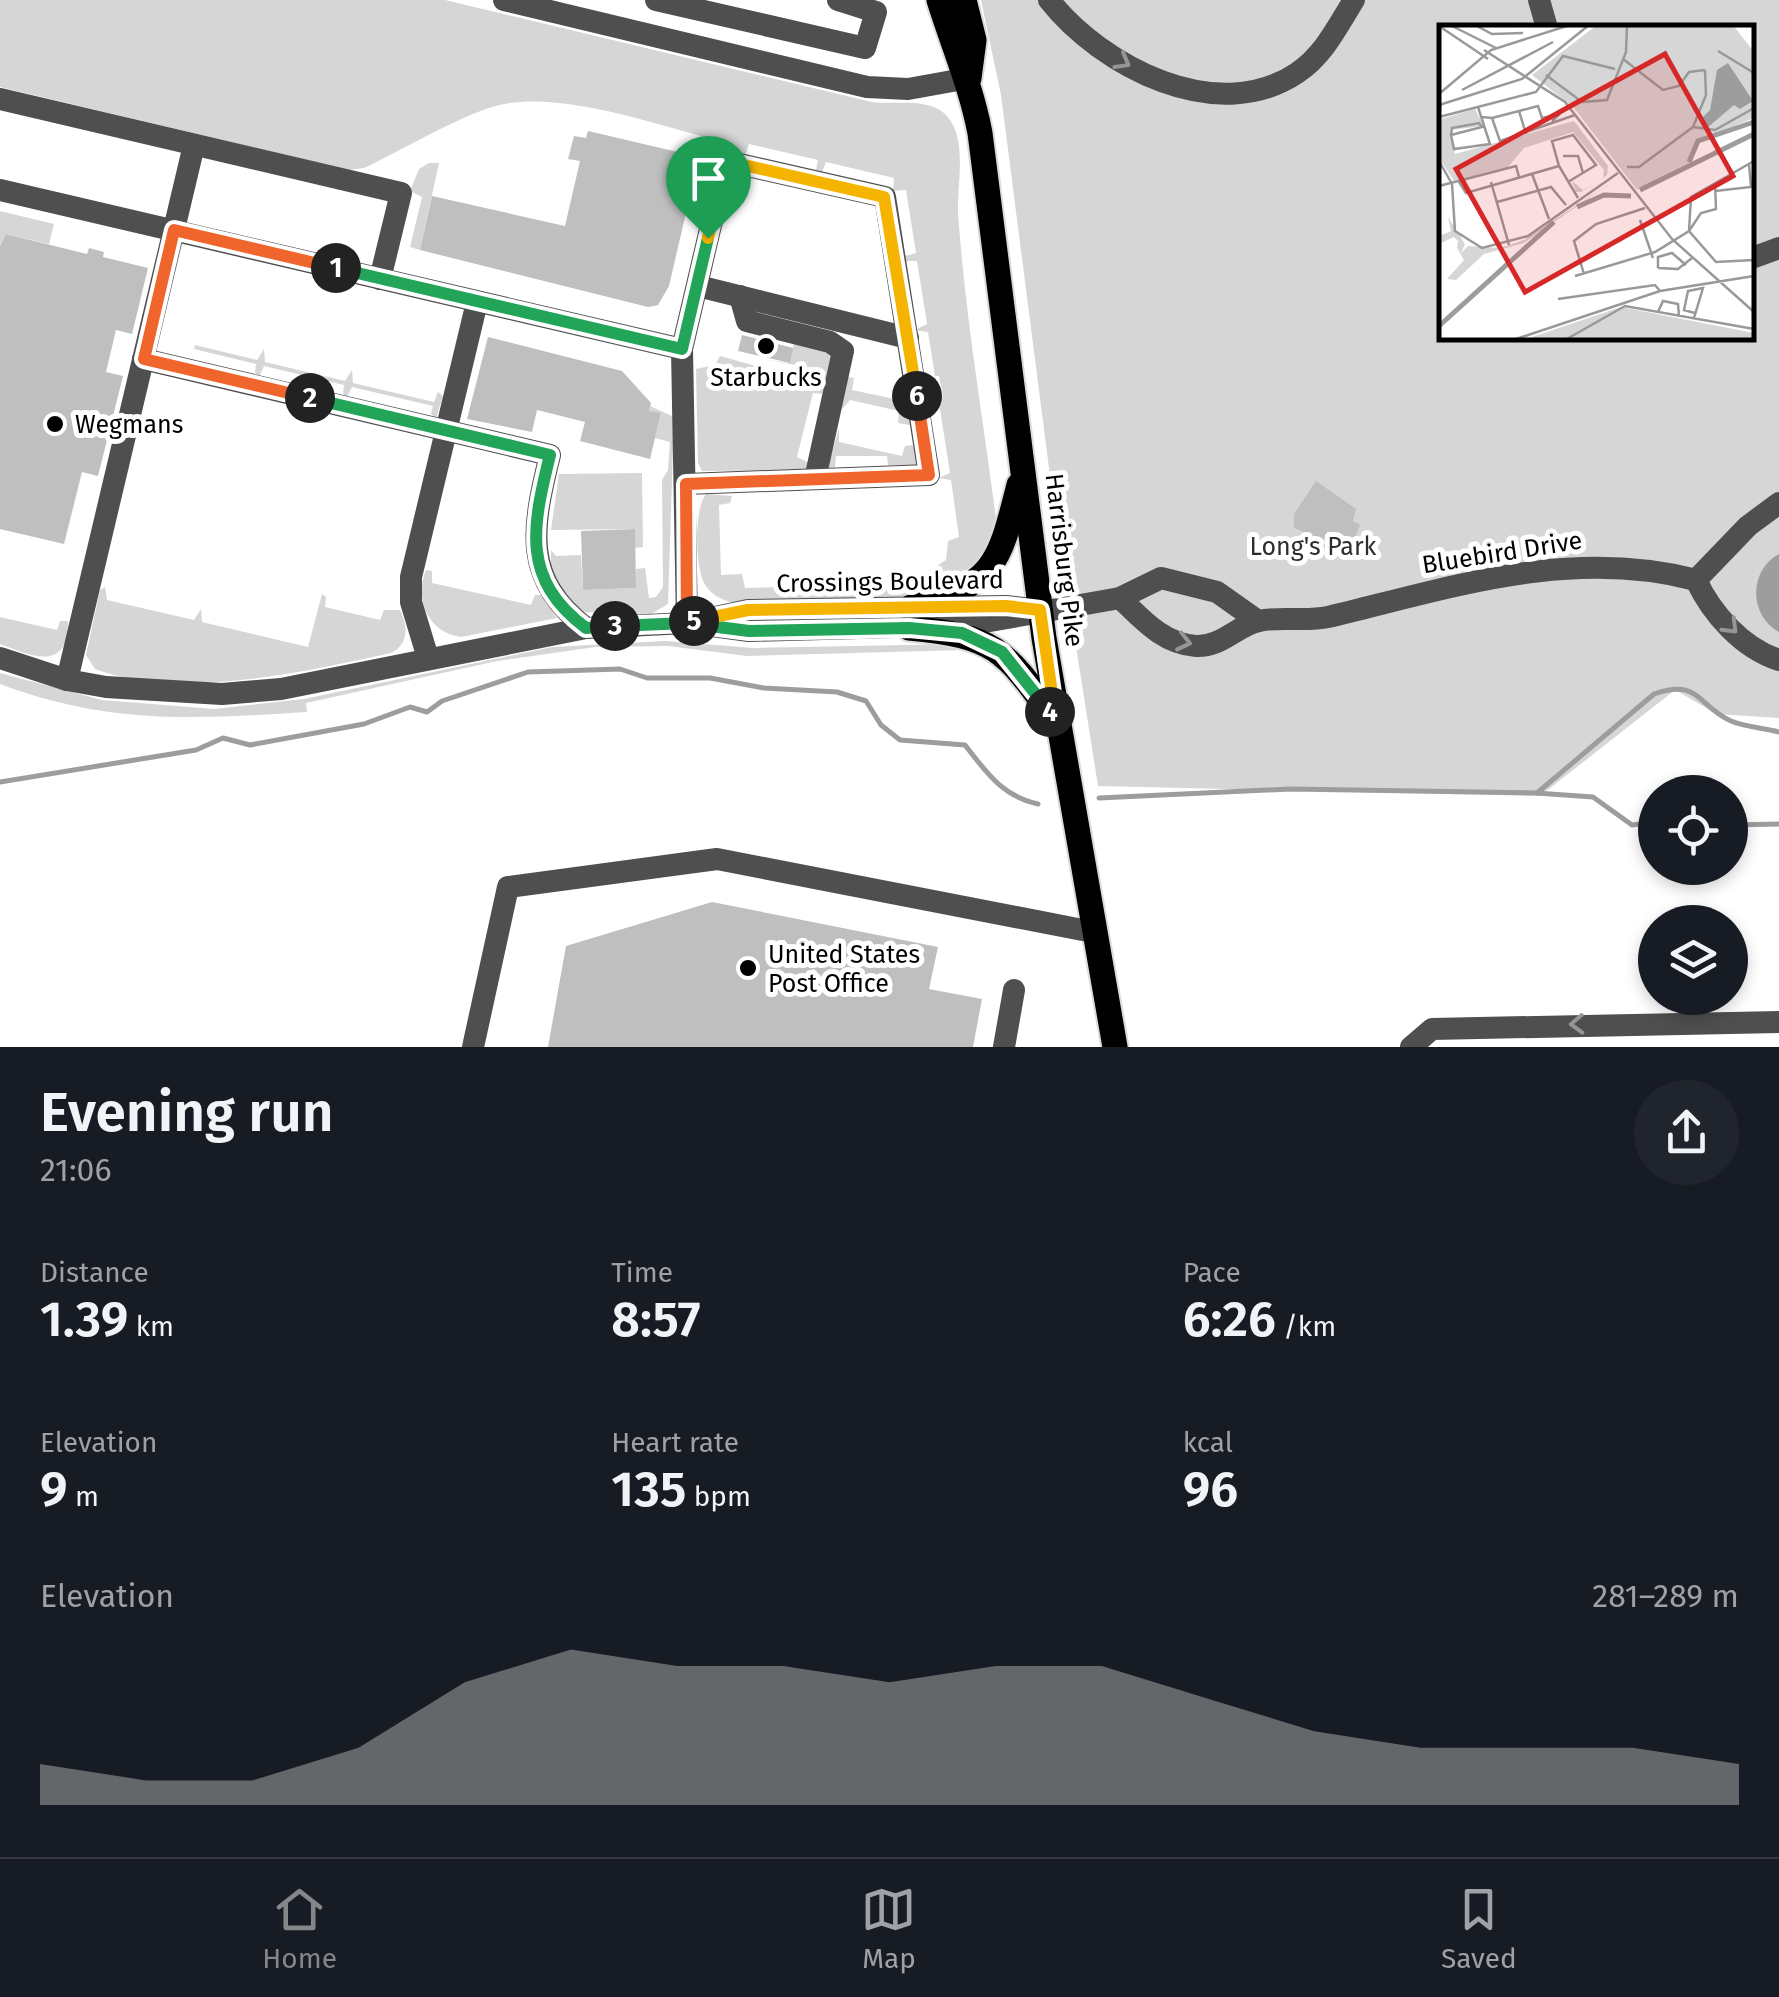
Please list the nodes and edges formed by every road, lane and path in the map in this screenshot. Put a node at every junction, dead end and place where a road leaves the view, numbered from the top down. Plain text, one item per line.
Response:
1 (504, 0) edge
2 (656, 0) edge
3 (838, 0) edge
4 (939, 0) edge
5 (964, 0) edge
6 (1049, 0) edge
7 (1354, 0) edge
8 (1539, 0) edge
9 (582, 9) edge
10 (736, 10) edge
11 (1546, 25) edge
12 (969, 78) junction
13 (0, 99) edge
14 (194, 145) junction
15 (0, 190) edge
16 (174, 230) junction
17 (1779, 248) edge
18 (1754, 257) edge
19 (380, 278) junction
20 (698, 286) junction
21 (740, 296) junction
22 (476, 302) junction
23 (908, 338) junction
24 (682, 349) junction
25 (144, 359) junction
26 (446, 430) junction
27 (1023, 470) junction
28 (815, 479) junction
29 (686, 484) junction
30 (1779, 503) edge
31 (1696, 580) junction
32 (1120, 598) junction
33 (1040, 610) junction
34 (910, 618) junction
35 (1258, 621) junction
36 (687, 623) junction
37 (586, 628) junction
38 (0, 658) edge
39 (428, 658) junction
40 (1779, 660) edge
41 (68, 680) junction
42 (1056, 721) junction
43 (1093, 932) junction
44 (1014, 990) dead end
45 (1632, 1022) junction
46 (1779, 1022) edge
47 (473, 1047) edge
48 (1004, 1047) edge
49 (1115, 1047) edge
50 (1411, 1047) edge
51 (1621, 1047) edge

1 - 9 street
2 - 10 street
3 - 10 street
4 - 12 main road, Harrisburg Pike
5 - 12 main road, Harrisburg Pike
6 -> 7 street
8 - 11 street
9 - 12 street
12 - 27 main road, Harrisburg Pike
13 - 14 street
14 - 16 street
14 - 19 street
15 - 16 street
16 - 19 street
16 - 25 street
17 - 18 street
19 - 22 street
20 - 21 street
20 - 23 street
20 - 24 street
21 - 23 street
21 - 28 street
22 - 24 street
22 - 26 street
23 - 28 street
24 - 29 street
25 - 26 street
25 - 41 street
26 - 37 street
26 - 39 street
27 - 33 main road, Harrisburg Pike
27 - 34 main road
28 - 29 street
29 - 36 street
30 - 31 street
31 - 35 street, Bluebird Drive
31 -> 40 street
32 - 33 street
32 - 35 street
32 -> 35 street, Bluebird Drive
33 - 34 street, Crossings Boulevard
33 - 42 main road, Harrisburg Pike
34 - 36 street, Crossings Boulevard
34 - 42 main road
36 - 37 street, Crossings Boulevard
37 - 39 street, Crossings Boulevard
38 - 41 street, Crossings Boulevard
39 - 41 street, Crossings Boulevard
42 - 43 main road, Harrisburg Pike
43 - 47 street
43 - 49 main road, Harrisburg Pike
44 - 48 street
45 - 46 street
45 -> 50 street
45 - 51 street

